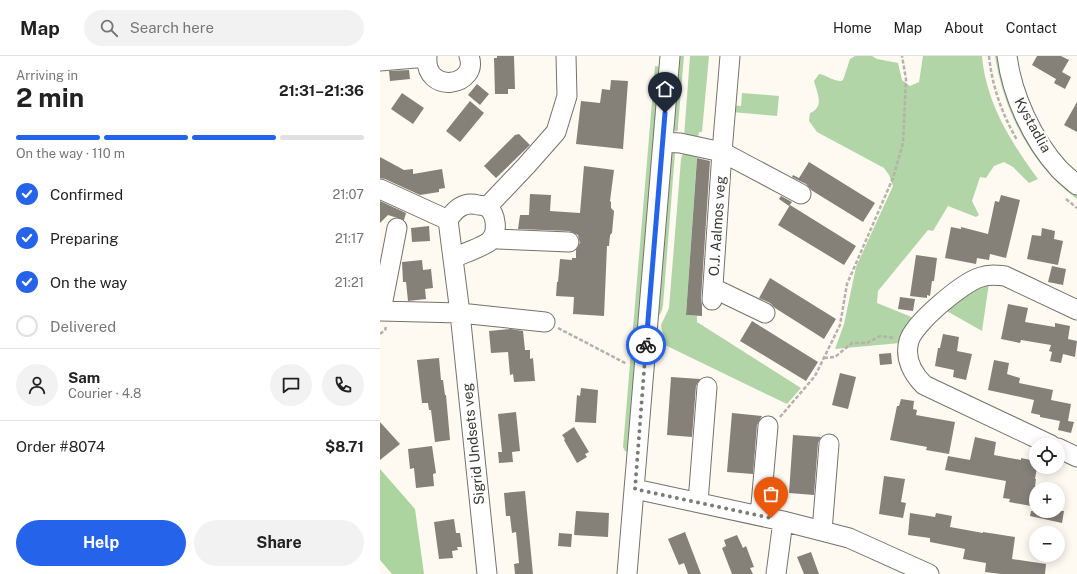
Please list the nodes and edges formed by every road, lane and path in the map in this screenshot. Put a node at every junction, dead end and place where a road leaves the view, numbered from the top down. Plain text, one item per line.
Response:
1 (427, 56) edge
2 (469, 56) edge
3 (566, 56) edge
4 (670, 56) edge
5 (730, 56) edge
6 (902, 56) edge
7 (1007, 56) edge
8 (380, 61) edge
9 (663, 142) junction
10 (722, 152) junction
11 (1077, 185) edge
12 (380, 189) edge
13 (801, 194) dead end
14 (487, 207) junction
15 (448, 220) junction
16 (397, 228) dead end
17 (492, 238) junction
18 (569, 242) dead end
19 (453, 258) junction
20 (1077, 310) edge
21 (460, 313) junction
22 (766, 313) dead end
23 (545, 322) joint
24 (909, 341) junction
25 (824, 358) junction
26 (627, 364) dead end
27 (707, 387) dead end
28 (768, 426) joint
29 (1036, 438) edge
30 (829, 444) dead end
31 (1065, 451) edge
32 (1077, 457) edge
33 (635, 489) junction
34 (698, 502) junction
35 (760, 516) junction
36 (783, 521) junction
37 (822, 531) junction
38 (487, 574) edge
39 (627, 574) edge
40 (776, 574) edge
41 (929, 574) edge

1 - 2 street
1 - 8 street
3 - 14 street
4 - 9 street
5 - 10 street, O.J. Aalmos veg
6 - 25 path
7 - 11 street, Kystadlia
9 - 10 street, O.J. Aalmos veg
9 - 33 street
10 - 13 street, O.J. Aalmos veg
10 - 22 street, O.J. Aalmos veg
12 - 15 street
14 - 15 street
14 - 17 street
15 - 19 street, Sigrid Undsets veg
16 - 21 street
17 - 18 street
17 - 19 street
19 - 21 street, Sigrid Undsets veg
20 - 24 street
21 - 23 street
21 - 38 street, Sigrid Undsets veg
23 - 26 path
24 - 25 path
24 - 29 street
25 - 28 path
27 - 34 street
28 - 35 street
30 - 37 street
31 - 32 street
33 - 34 street
33 - 39 street
34 - 35 street
35 - 36 street
36 - 37 street
36 - 40 street
37 - 41 street

